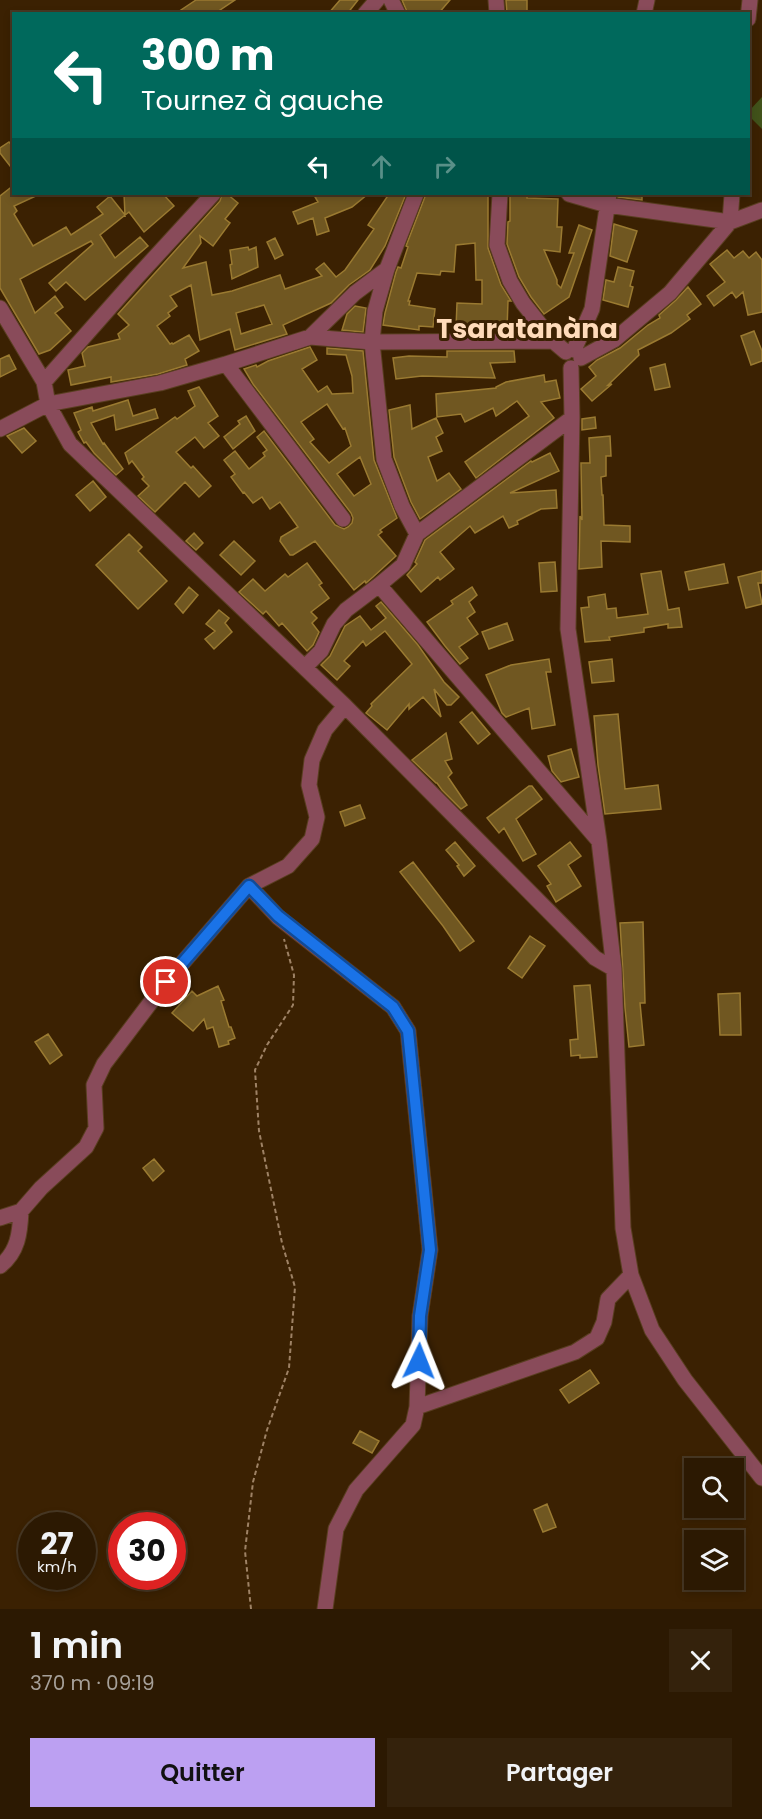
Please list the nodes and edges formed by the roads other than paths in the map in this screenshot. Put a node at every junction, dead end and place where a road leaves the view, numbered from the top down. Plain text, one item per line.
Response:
1 (377, 0) edge
2 (367, 12) edge
3 (212, 195) edge
4 (416, 195) edge
5 (500, 195) edge
6 (577, 195) edge
7 (732, 195) edge
8 (608, 199) edge
9 (762, 210) edge
10 (730, 222) junction
11 (387, 269) junction
12 (0, 308) edge
13 (310, 337) junction
14 (553, 341) junction
15 (372, 342) junction
16 (573, 357) junction
17 (226, 364) junction
18 (44, 382) junction
19 (48, 405) junction
20 (572, 418) junction
21 (0, 429) edge
22 (342, 519) dead end
23 (417, 534) junction
24 (379, 585) junction
25 (305, 667) junction
26 (345, 706) junction
27 (599, 841) junction
28 (249, 886) junction
29 (614, 969) junction
30 (21, 1211) junction
31 (0, 1218) edge
32 (0, 1266) edge
33 (631, 1275) junction
34 (417, 1407) junction
35 (762, 1478) edge
36 (325, 1609) edge

1 - 2 street
3 - 18 street
4 - 11 street
5 - 14 street
6 - 8 street
7 - 10 street
8 - 10 street
8 - 16 street
9 - 10 street
10 - 16 street
11 - 13 street
11 - 15 street
12 - 18 street
13 - 15 street
13 - 17 street
14 - 15 street
14 - 16 street
15 - 23 street
16 - 20 street
17 - 19 street
17 - 22 street
18 - 19 street
19 - 21 street
19 - 25 street
20 - 23 street
20 - 27 street
23 - 24 street
24 - 25 street
24 - 27 street
25 - 26 street
26 - 28 street
26 - 29 street
27 - 29 street
28 - 30 street
28 - 34 street
29 - 33 street
30 - 31 street
30 - 32 street
33 - 34 street
33 - 35 street
34 - 36 street

